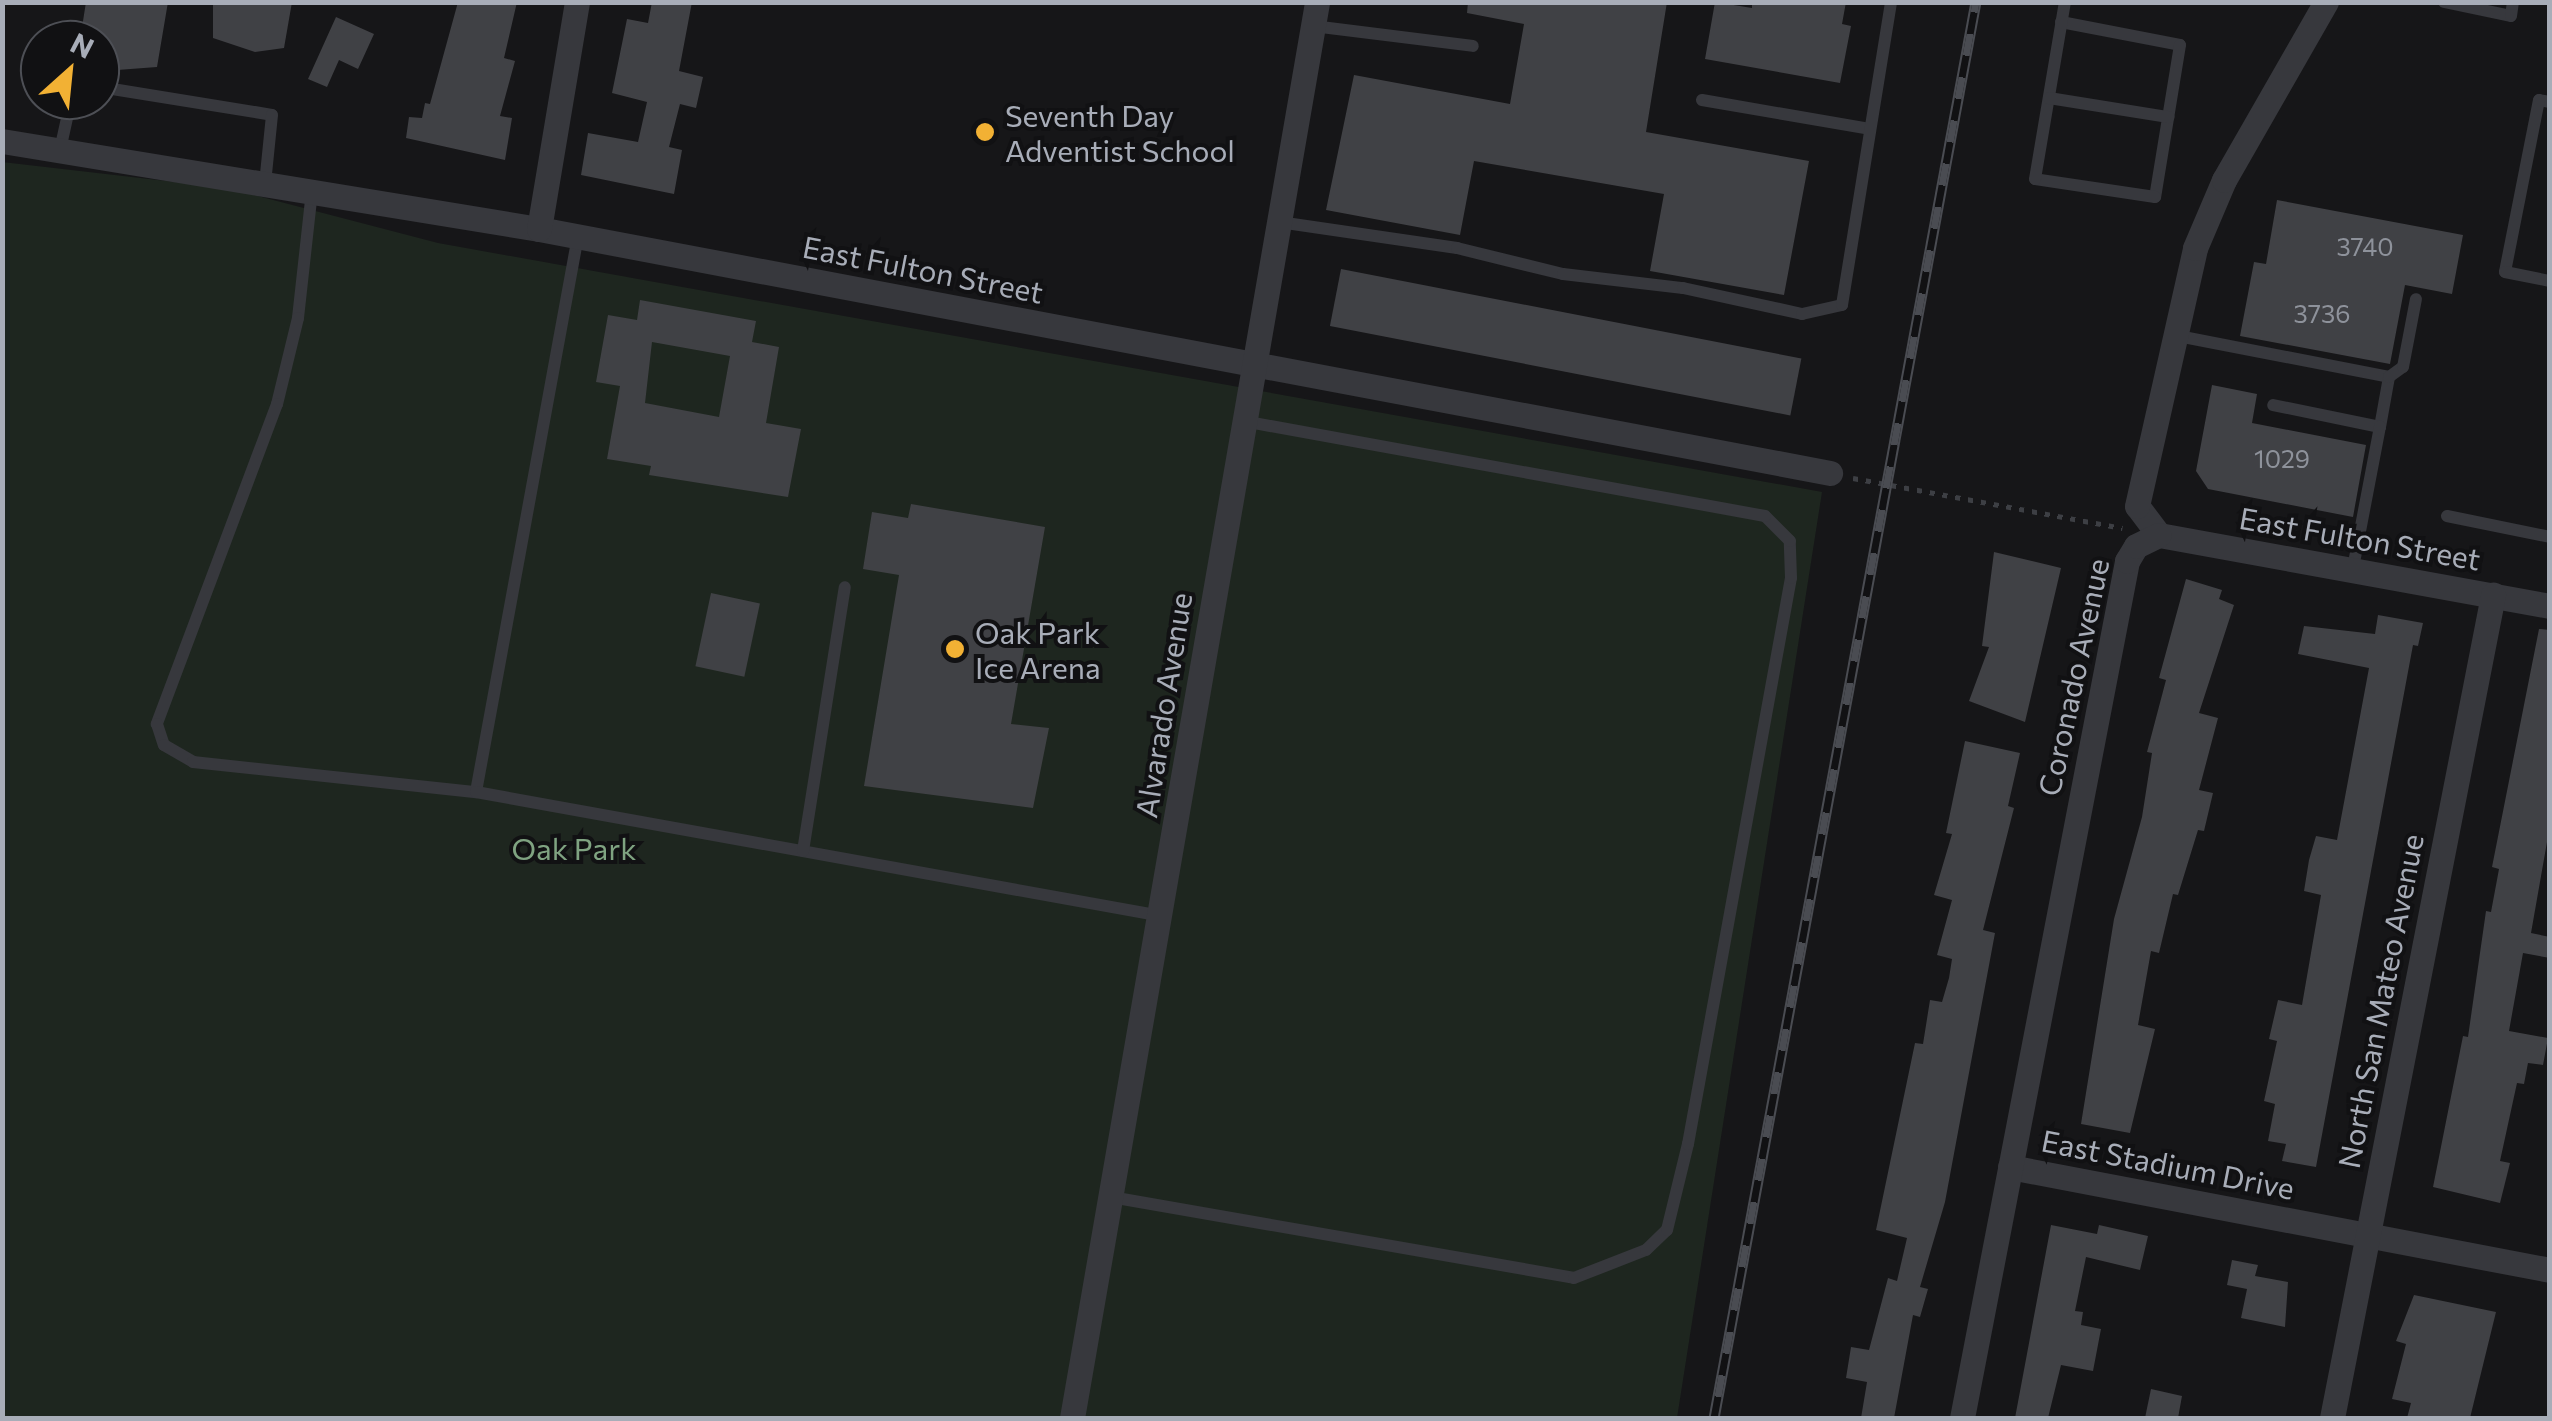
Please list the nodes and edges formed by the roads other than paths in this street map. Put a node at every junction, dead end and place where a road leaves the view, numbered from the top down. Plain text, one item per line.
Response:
1 (577, 2) edge
2 (1891, 2) edge
3 (2064, 2) edge
4 (2326, 2) edge
5 (2444, 2) edge
6 (2514, 2) edge
7 (1315, 14) edge
8 (2062, 22) junction
9 (1473, 46) dead end
10 (120, 91) edge
11 (2049, 98) junction
12 (1702, 100) dead end
13 (2550, 102) edge
14 (2168, 117) junction
15 (66, 120) edge
16 (1870, 129) junction
17 (2, 141) edge
18 (60, 150) junction
19 (265, 184) junction
20 (312, 192) junction
21 (1279, 222) junction
22 (539, 229) junction
23 (578, 236) junction
24 (2550, 281) edge
25 (2416, 299) dead end
26 (2170, 335) junction
27 (1252, 365) junction
28 (2389, 377) junction
29 (2272, 405) dead end
30 (1243, 421) junction
31 (2380, 428) junction
32 (1830, 473) road end
33 (2447, 516) dead end
34 (2160, 535) junction
35 (2550, 537) edge
36 (2353, 568) junction
37 (845, 587) dead end
38 (2493, 595) junction
39 (2550, 606) edge
40 (476, 792) junction
41 (803, 852) junction
42 (1161, 916) junction
43 (2010, 1167) junction
44 (1111, 1197) junction
45 (2367, 1234) junction
46 (2550, 1270) edge
47 (1072, 1418) edge
48 (1962, 1418) edge
49 (2332, 1418) edge

1 - 22 street
2 - 16 lane
3 - 8 lane
4 - 26 street
5 - 6 lane
7 - 9 lane
7 - 21 street, Alvarado Avenue
8 - 11 lane
8 - 14 lane
10 - 19 lane
11 - 14 lane
11 - 14 lane
12 - 16 lane
13 - 24 lane
15 - 18 lane
16 - 21 lane
17 - 18 street, East Fulton Street
18 - 19 street, East Fulton Street
19 - 20 street, East Fulton Street
20 - 22 street, East Fulton Street
20 - 40 lane
21 - 27 street, Alvarado Avenue
22 - 23 street, East Fulton Street
23 - 27 street, East Fulton Street
23 - 40 lane
25 - 28 lane
26 - 28 lane
26 - 34 street
27 - 30 street, Alvarado Avenue
27 - 32 street, East Fulton Street
28 - 31 lane
29 - 31 lane
30 - 42 street, Alvarado Avenue
30 - 44 lane
31 - 36 lane
33 - 35 lane
34 - 36 street, East Fulton Street
34 - 43 street, Coronado Avenue
36 - 38 street, East Fulton Street
37 - 41 lane
38 - 39 street, East Fulton Street
38 - 45 street, North San Mateo Avenue
40 - 41 lane
41 - 42 lane
42 - 44 street, Alvarado Avenue
43 - 45 street, East Stadium Drive
43 - 48 street, Coronado Avenue
44 - 47 street, Alvarado Avenue
45 - 46 street, East Stadium Drive
45 - 49 street, North San Mateo Avenue

